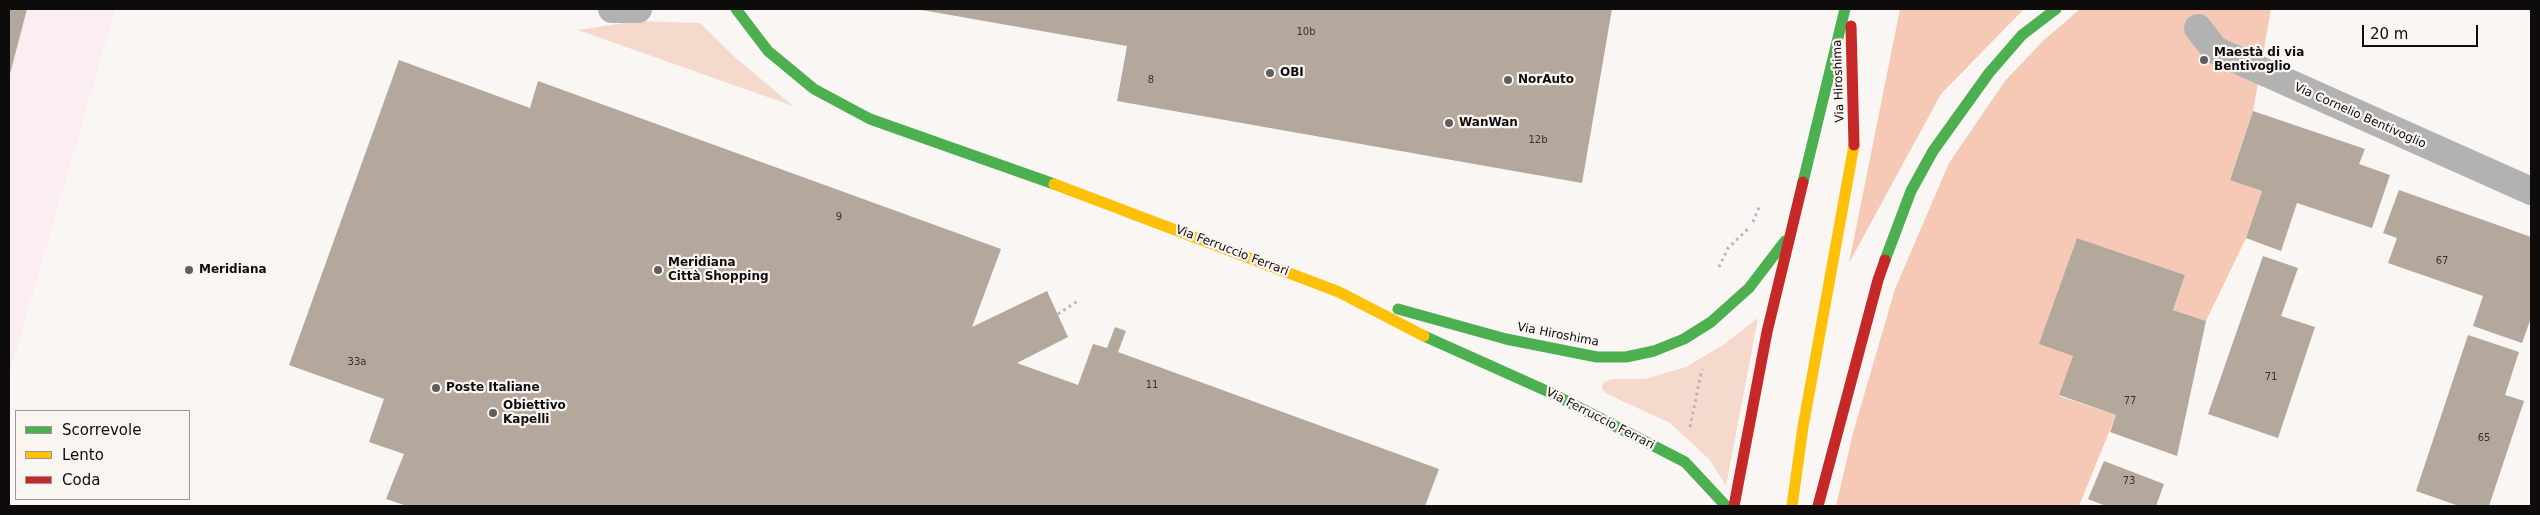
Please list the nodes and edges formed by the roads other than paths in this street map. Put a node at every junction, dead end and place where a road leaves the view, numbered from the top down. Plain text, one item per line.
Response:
1 (612, 9) edge
2 (638, 9) edge
3 (736, 9) edge
4 (1845, 9) edge
5 (1850, 9) edge
6 (2056, 9) edge
7 (2198, 28) dead end
8 (2531, 191) edge
9 (1791, 234) junction
10 (1339, 292) junction
11 (1726, 506) edge
12 (1734, 506) edge
13 (1792, 506) edge
14 (1818, 506) edge

1 - 2 street
3 - 10 main road, Via Ferruccio Ferrari
4 - 9 main road, Via Hiroshima
5 - 13 main road, Via Hiroshima
6 - 14 main road
7 - 8 street, Via Cornelio Bentivoglio
9 - 10 main road, Via Hiroshima
9 - 12 main road, Via Hiroshima
10 - 11 main road, Via Ferruccio Ferrari

